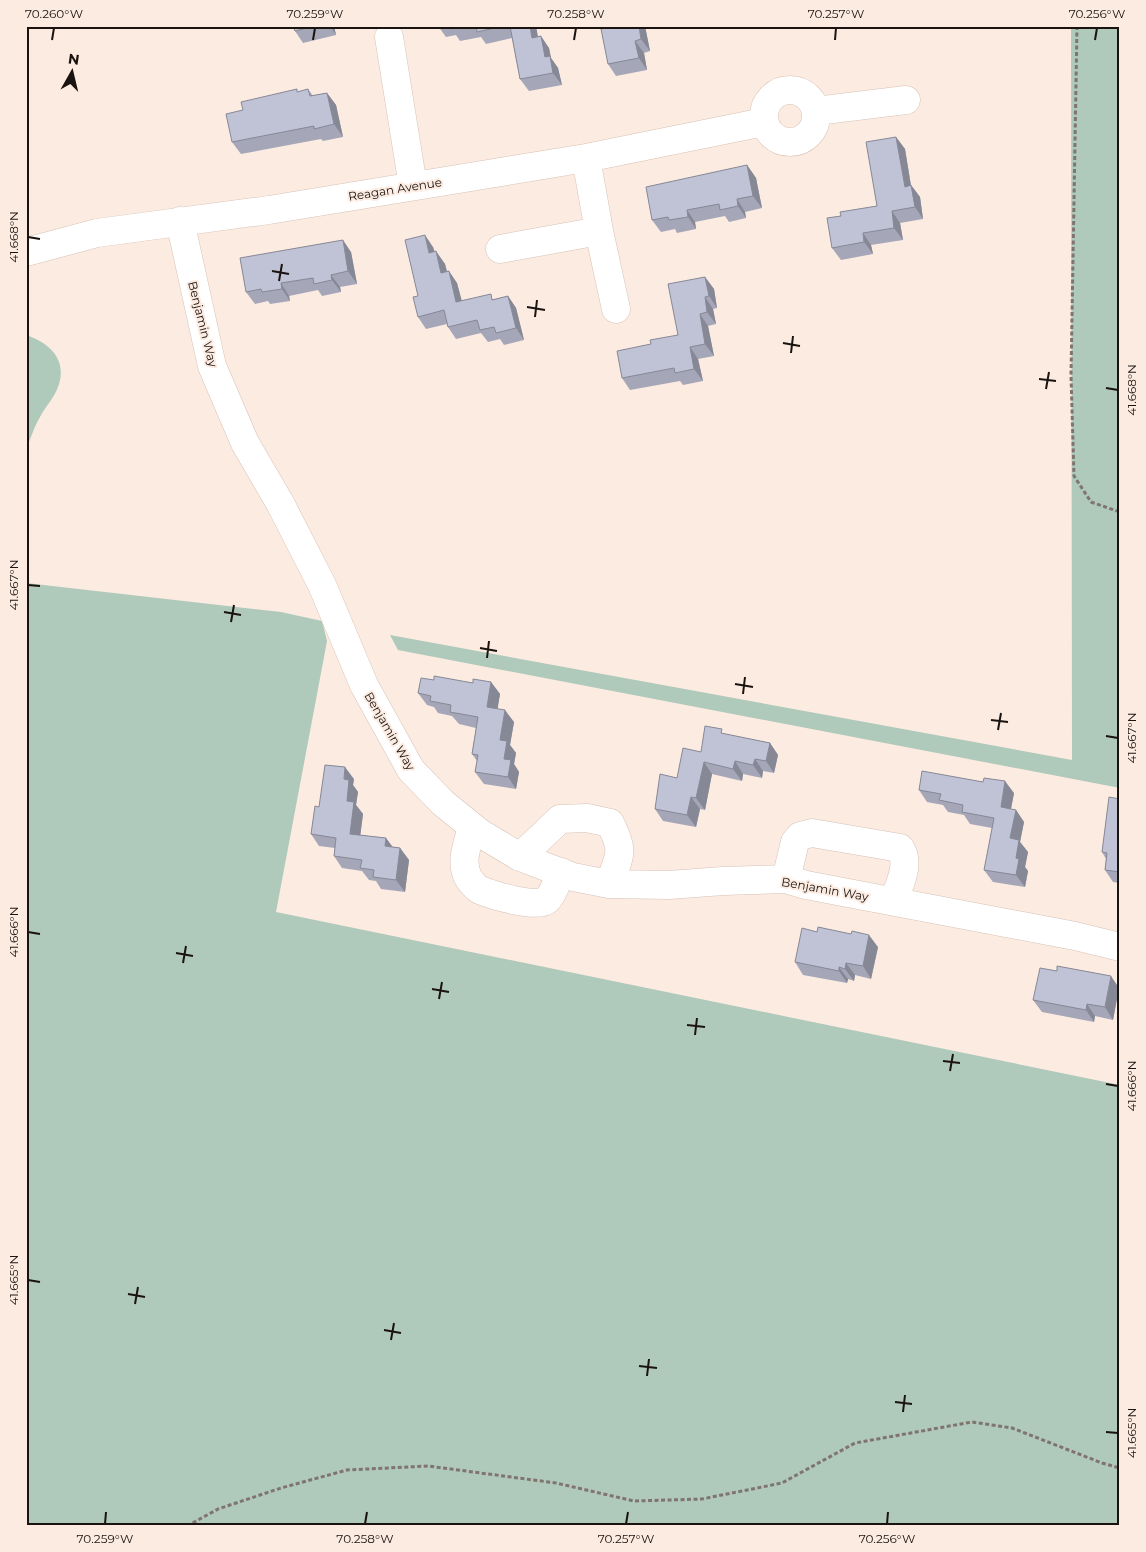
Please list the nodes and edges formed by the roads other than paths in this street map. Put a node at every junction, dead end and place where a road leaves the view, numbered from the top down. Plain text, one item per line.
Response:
1 (389, 37) dead end
2 (906, 100) dead end
3 (816, 111) junction
4 (764, 122) junction
5 (586, 158) junction
6 (413, 186) junction
7 (180, 221) junction
8 (599, 231) junction
9 (500, 249) dead end
10 (26, 252) edge
11 (616, 309) dead end
12 (472, 827) junction
13 (520, 857) junction
14 (561, 872) junction
15 (786, 879) junction
16 (609, 884) junction
17 (894, 901) junction
18 (1120, 947) edge

1 - 6 street
2 - 3 street
3 - 4 street
3 - 4 street
4 - 5 street, Reagan Avenue
5 - 6 street, Reagan Avenue
5 - 8 street
6 - 7 street, Reagan Avenue
7 - 10 street, Reagan Avenue
7 - 12 street, Benjamin Way
8 - 9 street
8 - 11 street
12 - 13 street, Benjamin Way
12 - 14 street
13 - 14 street, Benjamin Way
13 - 16 street
14 - 16 street, Benjamin Way
15 - 16 street, Benjamin Way
15 - 17 street, Benjamin Way
15 - 17 street
17 - 18 street, Benjamin Way

